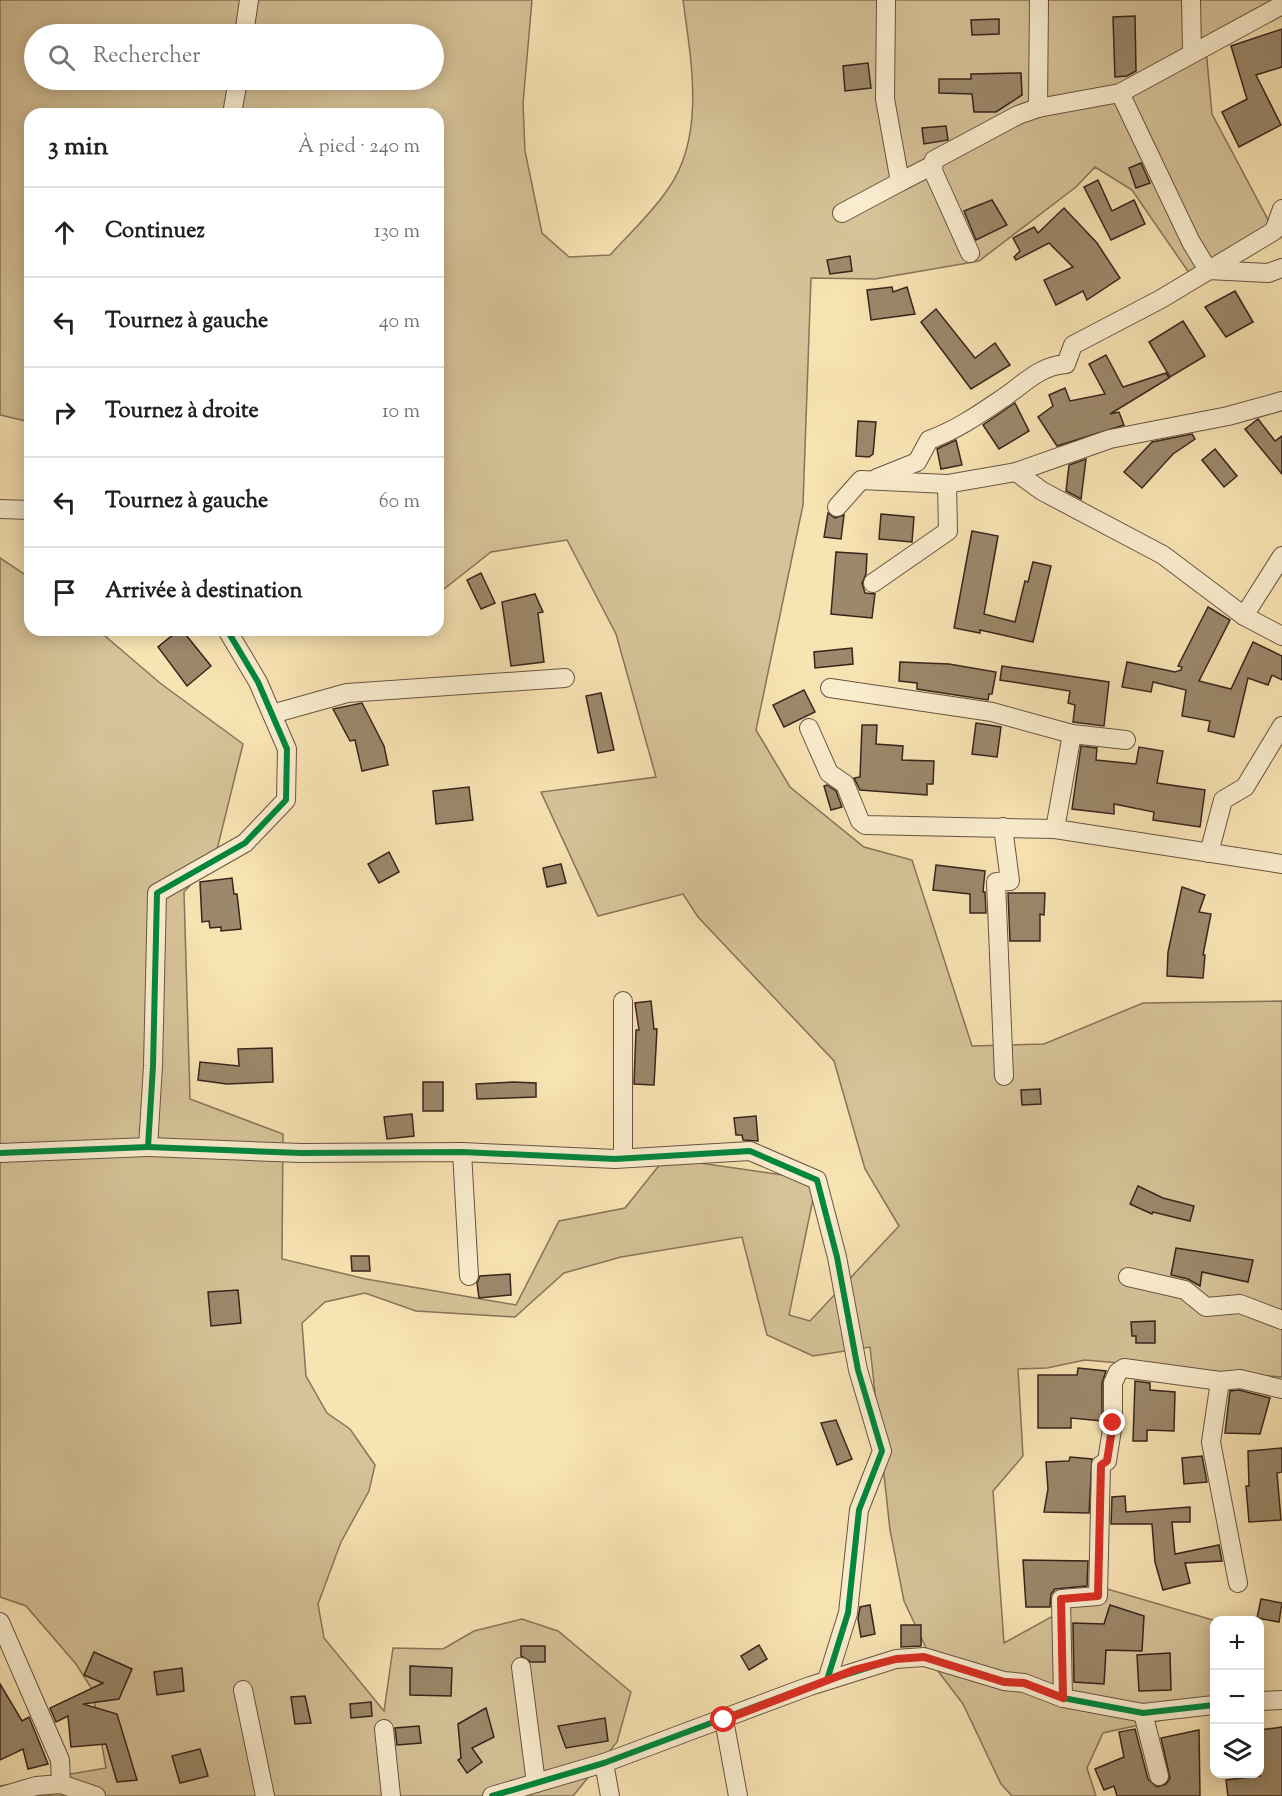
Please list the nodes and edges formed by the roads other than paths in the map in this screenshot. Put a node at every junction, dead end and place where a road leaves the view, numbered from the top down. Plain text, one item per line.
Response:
1 (249, 0) edge
2 (886, 0) edge
3 (1039, 0) edge
4 (1191, 0) edge
5 (1282, 5) edge
6 (245, 24) edge
7 (1192, 52) junction
8 (236, 90) edge
9 (1120, 93) junction
10 (233, 108) edge
11 (1038, 108) junction
12 (933, 165) junction
13 (900, 182) junction
14 (1282, 209) edge
15 (842, 213) dead end
16 (970, 253) dead end
17 (1282, 268) edge
18 (1208, 270) junction
19 (1282, 401) edge
20 (1016, 472) junction
21 (877, 478) junction
22 (947, 484) junction
23 (837, 507) dead end
24 (0, 509) edge
25 (24, 510) edge
26 (1282, 556) edge
27 (873, 583) dead end
28 (1244, 616) junction
29 (231, 636) edge
30 (1282, 636) edge
31 (565, 678) dead end
32 (830, 688) dead end
33 (272, 714) junction
34 (1282, 726) edge
35 (809, 728) dead end
36 (1072, 734) junction
37 (1126, 740) dead end
38 (1004, 827) junction
39 (1055, 829) junction
40 (1209, 853) junction
41 (1282, 864) edge
42 (623, 1001) dead end
43 (1004, 1076) dead end
44 (147, 1147) junction
45 (462, 1152) junction
46 (0, 1153) edge
47 (623, 1158) junction
48 (469, 1276) dead end
49 (1128, 1277) dead end
50 (1282, 1320) edge
51 (1220, 1381) junction
52 (1282, 1389) edge
53 (1238, 1583) dead end
54 (0, 1622) edge
55 (521, 1667) dead end
56 (827, 1680) junction
57 (243, 1690) dead end
58 (1063, 1698) junction
59 (1282, 1700) edge
60 (1264, 1701) edge
61 (1210, 1706) edge
62 (1143, 1713) junction
63 (724, 1720) junction
64 (384, 1729) dead end
65 (604, 1763) junction
66 (1159, 1776) dead end
67 (536, 1783) junction
68 (61, 1784) junction
69 (2, 1796) edge
70 (91, 1796) edge
71 (265, 1796) edge
72 (391, 1796) edge
73 (492, 1796) edge
74 (610, 1796) edge
75 (738, 1796) edge

1 - 6 street
2 - 13 street
3 - 11 street
4 - 7 street
5 - 7 street
7 - 9 street
8 - 10 street
9 - 11 street
9 - 18 street
11 - 12 street
12 - 13 street
12 - 16 street
13 - 15 street
14 - 18 street
17 - 18 street
18 - 21 street
19 - 20 street
20 - 22 street
20 - 28 street
21 - 22 street
21 - 23 street
22 - 27 street
24 - 25 street
26 - 28 street
28 - 30 street
29 - 33 street
31 - 33 street
32 - 36 street
33 - 44 street
34 - 40 street
35 - 38 street
36 - 37 street
36 - 39 street
38 - 39 street
38 - 43 street
39 - 40 street
40 - 41 street
42 - 47 street
44 - 45 street
44 - 46 street
45 - 47 street
45 - 48 street
47 - 56 street
49 - 50 street
51 - 52 street
51 - 53 street
51 - 58 street
54 - 68 street
55 - 67 street
56 - 58 street
56 - 63 street
57 - 71 street
58 - 62 street
59 - 60 street
61 - 62 street
62 - 66 street
63 - 65 street
63 - 75 street
64 - 72 street
65 - 67 street
65 - 74 street
67 - 73 street
68 - 69 street
68 - 70 street

